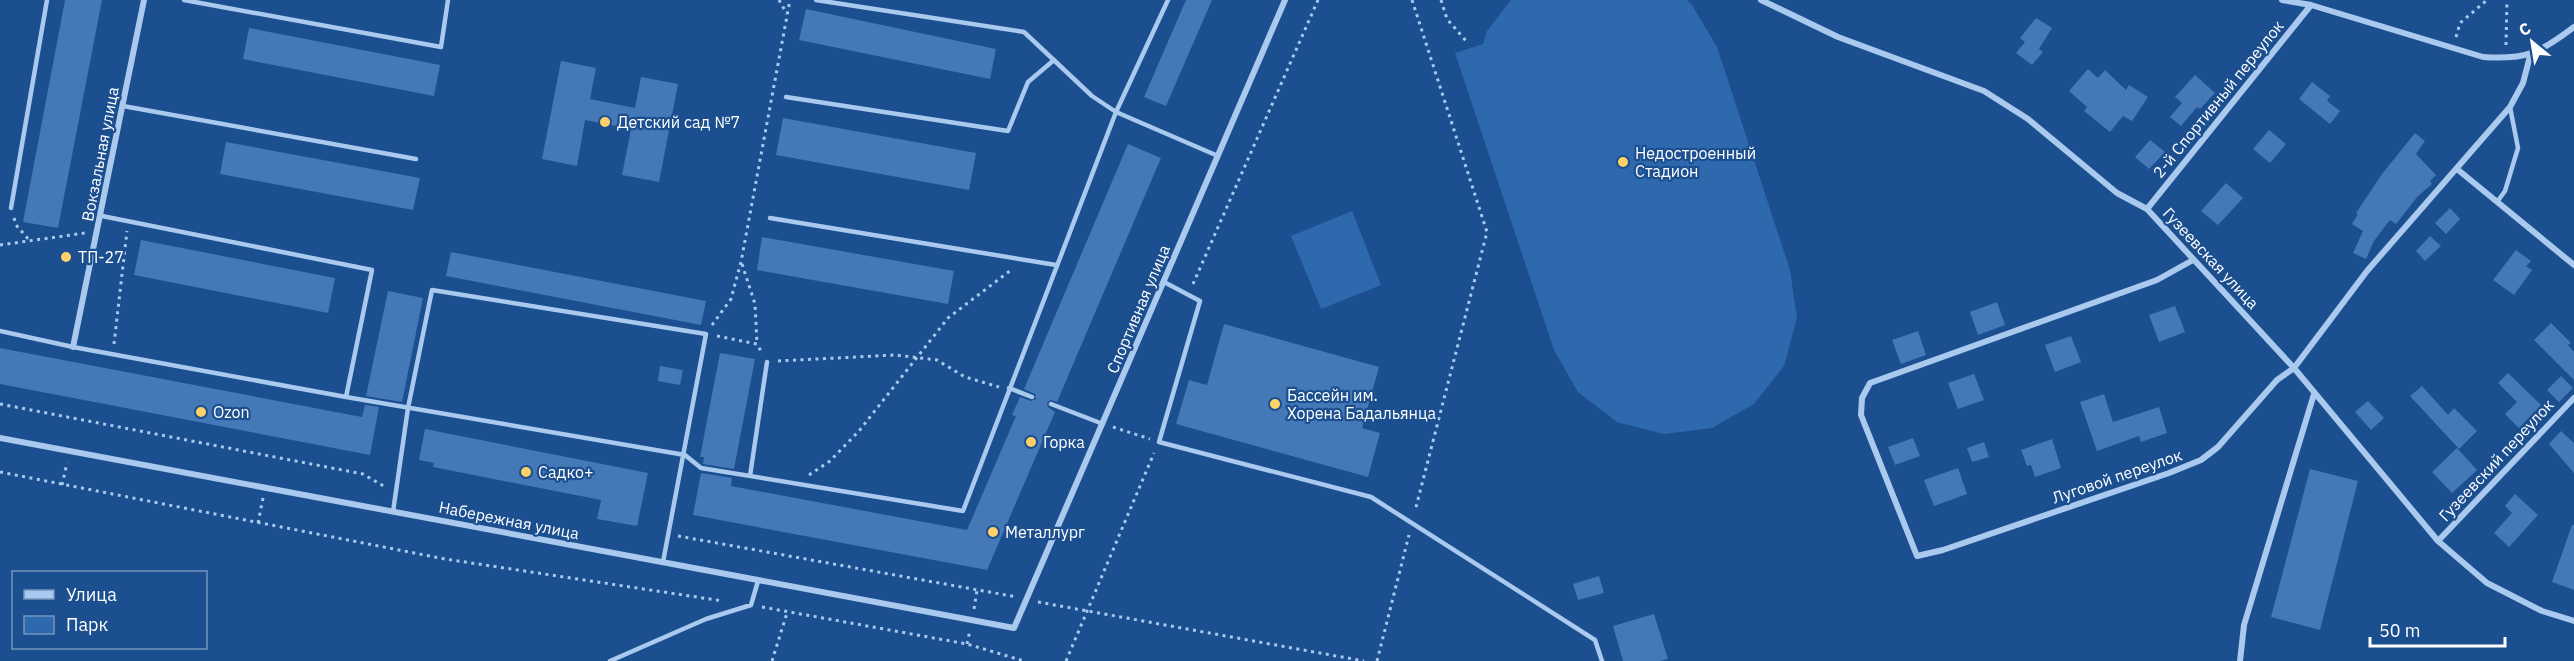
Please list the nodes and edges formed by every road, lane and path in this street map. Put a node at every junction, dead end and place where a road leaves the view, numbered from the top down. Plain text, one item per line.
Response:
1 (47, 0) edge
2 (144, 0) edge
3 (184, 0) edge
4 (448, 0) edge
5 (779, 0) edge
6 (790, 0) edge
7 (816, 0) edge
8 (1168, 0) edge
9 (1285, 0) edge
10 (1318, 0) edge
11 (1412, 0) edge
12 (1441, 0) edge
13 (1761, 0) edge
14 (2282, 0) edge
15 (2487, 0) edge
16 (2507, 0) edge
17 (834, 1) edge
18 (2311, 5) junction
19 (788, 14) junction
20 (2574, 27) edge
21 (1467, 42) dead end
22 (2452, 48) junction
23 (2529, 56) junction
24 (2506, 59) junction
25 (1054, 60) junction
26 (786, 98) dead end
27 (123, 106) junction
28 (2510, 107) junction
29 (1116, 112) junction
30 (1218, 156) junction
31 (416, 159) dead end
32 (2457, 169) junction
33 (2497, 202) junction
34 (11, 208) joint
35 (2147, 209) junction
36 (102, 216) junction
37 (770, 218) dead end
38 (128, 222) junction
39 (99, 231) junction
40 (30, 241) junction
41 (0, 245) edge
42 (1025, 260) junction
43 (2193, 260) junction
44 (741, 262) junction
45 (1056, 265) junction
46 (2574, 265) edge
47 (1164, 282) junction
48 (1188, 295) junction
49 (0, 331) edge
50 (706, 334) junction
51 (757, 344) junction
52 (73, 347) junction
53 (113, 355) junction
54 (915, 358) junction
55 (767, 362) junction
56 (2294, 368) junction
57 (1010, 388) junction
58 (2314, 394) junction
59 (346, 397) junction
60 (1032, 397) dead end
61 (2574, 398) edge
62 (0, 404) edge
63 (1052, 404) dead end
64 (408, 408) junction
65 (1103, 424) junction
66 (0, 438) edge
67 (1159, 442) junction
68 (70, 451) junction
69 (685, 455) junction
70 (0, 472) edge
71 (750, 476) junction
72 (62, 484) junction
73 (796, 484) junction
74 (265, 488) junction
75 (396, 493) junction
76 (393, 512) junction
77 (258, 523) junction
78 (1412, 523) junction
79 (669, 534) junction
80 (2438, 541) junction
81 (663, 562) junction
82 (759, 581) junction
83 (1027, 600) junction
84 (727, 601) dead end
85 (751, 605) junction
86 (1086, 611) junction
87 (786, 613) junction
88 (2574, 621) edge
89 (1014, 628) joint
90 (610, 661) edge
91 (772, 661) edge
92 (1024, 661) edge
93 (1066, 661) edge
94 (1364, 661) edge
95 (1377, 661) edge
96 (1602, 661) edge
97 (2240, 661) edge

1 - 34 lane
2 - 27 street, Вокзальная улица
3 - 4 lane
5 - 19 path
6 - 19 path
7 - 17 lane
8 - 29 lane
9 - 30 street, Спортивная улица
10 - 48 path
11 - 78 path
12 - 21 path
13 - 35 street, Гузеевская улица
14 - 18 street
15 - 22 path
16 - 24 path
17 - 25 lane
18 - 22 street
18 - 35 street, 2-й Спортивный переулок
19 - 44 path
20 - 23 street
22 - 24 street
23 - 24 street
23 - 28 street, Луговой переулок
25 - 26 lane
25 - 29 lane
27 - 31 lane
27 - 36 street, Вокзальная улица
28 - 32 street, Луговой переулок
28 - 33 lane
29 - 30 lane
29 - 45 lane
30 - 47 street, Спортивная улица
32 - 33 street
32 - 56 street, Луговой переулок
33 - 46 street
34 - 40 path
35 - 43 street, Гузеевская улица
36 - 38 lane
36 - 39 street, Вокзальная улица
37 - 42 lane
38 - 53 path
38 - 59 lane
39 - 40 path
39 - 52 street, Вокзальная улица
40 - 41 path
42 - 45 lane
42 - 54 path
43 - 56 street, Гузеевская улица
43 - 56 street, Луговой переулок
44 - 50 path
44 - 51 path
45 - 57 lane
47 - 48 lane
47 - 65 street, Спортивная улица
48 - 67 lane
49 - 52 lane
50 - 51 path
50 - 64 lane
50 - 69 lane
51 - 55 path
52 - 53 lane
53 - 59 lane
54 - 55 path
54 - 57 path
54 - 73 path
55 - 71 lane
56 - 58 street, Гузеевская улица
57 - 60 lane
57 - 73 lane
58 - 80 street, Гузеевская улица
58 - 97 street
59 - 64 lane
61 - 80 street, Гузеевский переулок
62 - 75 path
63 - 65 lane
64 - 69 lane
64 - 75 lane
65 - 67 path
65 - 83 street, Спортивная улица
66 - 68 street, Набережная улица
67 - 78 lane
67 - 86 path
68 - 72 path
68 - 74 street, Набережная улица
69 - 71 lane
69 - 79 lane
70 - 72 path
71 - 73 lane
72 - 77 path
74 - 76 street, Набережная улица
74 - 77 path
75 - 76 lane
76 - 81 street, Набережная улица
77 - 84 path
78 - 95 path
78 - 96 lane
79 - 81 lane
79 - 83 path
80 - 88 street, Гузеевская улица
81 - 82 street, Набережная улица
82 - 85 lane
82 - 89 street, Набережная улица
83 - 86 path
83 - 89 street, Спортивная улица
85 - 87 path
85 - 90 lane
86 - 93 path
86 - 94 path
87 - 91 path
87 - 92 path

